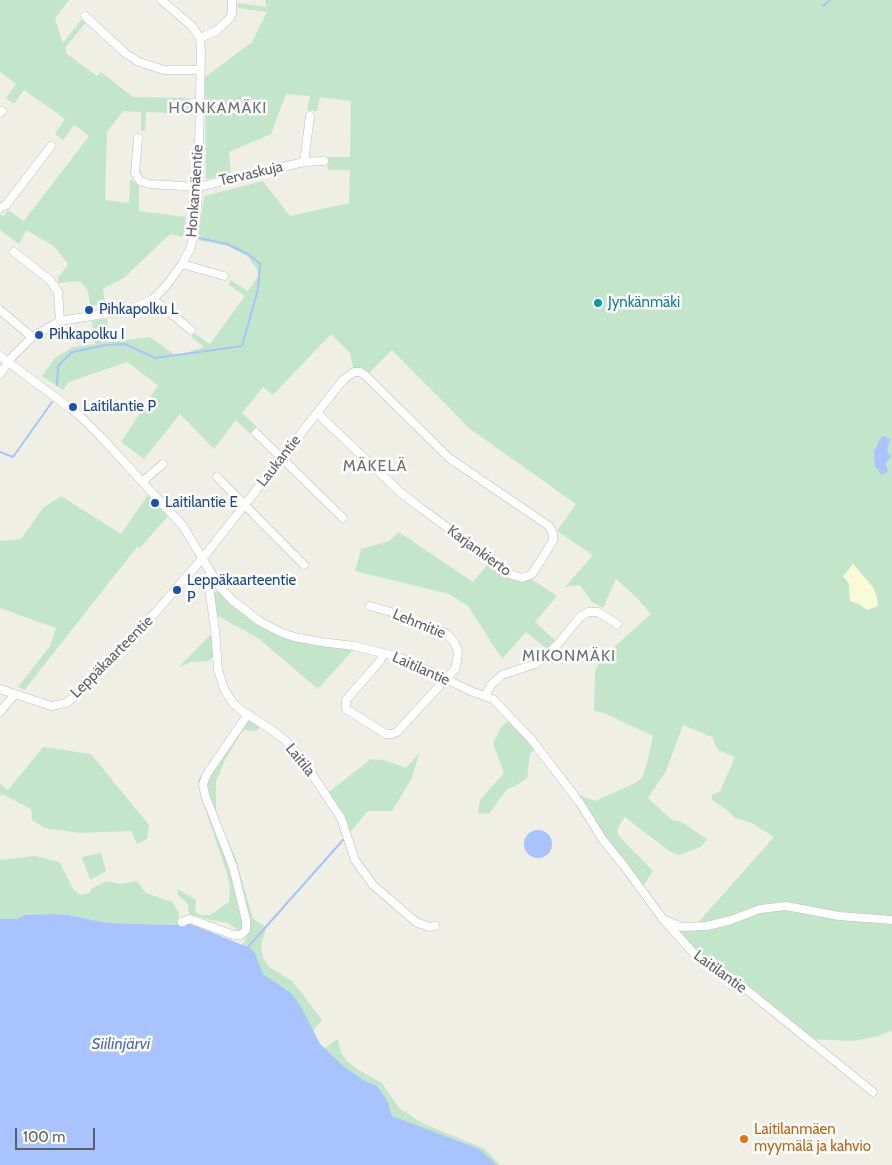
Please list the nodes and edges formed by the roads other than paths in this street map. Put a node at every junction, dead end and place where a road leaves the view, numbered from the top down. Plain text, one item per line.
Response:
1 (161, 0) edge
2 (232, 0) edge
3 (85, 16) dead end
4 (200, 38) junction
5 (200, 70) junction
6 (310, 116) dead end
7 (138, 138) dead end
8 (51, 146) dead end
9 (324, 161) dead end
10 (304, 162) junction
11 (198, 187) junction
12 (0, 208) edge
13 (14, 252) dead end
14 (182, 264) junction
15 (224, 276) dead end
16 (153, 299) junction
17 (0, 310) edge
18 (60, 321) junction
19 (191, 330) dead end
20 (32, 337) junction
21 (0, 356) edge
22 (8, 362) junction
23 (360, 372) joint
24 (0, 374) edge
25 (317, 413) junction
26 (256, 433) dead end
27 (282, 458) junction
28 (163, 464) dead end
29 (217, 477) dead end
30 (143, 481) junction
31 (244, 505) junction
32 (344, 518) dead end
33 (202, 558) junction
34 (304, 565) dead end
35 (210, 573) junction
36 (370, 606) dead end
37 (617, 624) dead end
38 (383, 653) junction
39 (445, 679) junction
40 (0, 689) edge
41 (15, 694) junction
42 (486, 695) junction
43 (0, 712) edge
44 (248, 714) junction
45 (663, 919) junction
46 (892, 920) edge
47 (182, 922) dead end
48 (435, 926) dead end
49 (873, 1092) dead end

1 - 4 street
2 - 4 street
3 - 5 street
4 - 5 street, Honkamäentie
5 - 11 street, Honkamäentie
6 - 10 street, Tervaskuja
7 - 11 street, Tervaskuja
8 - 12 street
9 - 10 street, Tervaskuja
10 - 11 street, Tervaskuja
11 - 14 street, Honkamäentie
13 - 18 street
14 - 15 street
14 - 16 street, Honkamäentie
16 - 18 street, Honkamäentie
16 - 19 street
17 - 20 street
18 - 20 street, Honkamäentie
20 - 22 street, Honkamäentie
21 - 22 street, Laitilantie
22 - 24 street, Honkamäentie
22 - 30 street, Laitilantie
23 - 25 street, Laukantie
23 - 25 street, Karjankierto
25 - 27 street, Laukantie
26 - 27 street
27 - 31 street, Laukantie
27 - 32 street
28 - 30 street
29 - 31 street
30 - 33 street, Laitilantie
31 - 33 street, Laukantie
31 - 34 street
33 - 35 street, Laitilantie
33 - 41 street, Leppäkaarteentie
35 - 38 street, Laitilantie
35 - 44 street, Laitila
36 - 39 street, Lehmitie
37 - 42 street
38 - 39 street, Laitilantie
38 - 39 street
39 - 42 street, Laitilantie
40 - 41 street, Leppäkaarteentie
41 - 43 street
42 - 45 street, Laitilantie
44 - 47 street
44 - 48 street, Laitila
45 - 46 street
45 - 49 street, Laitilantie

